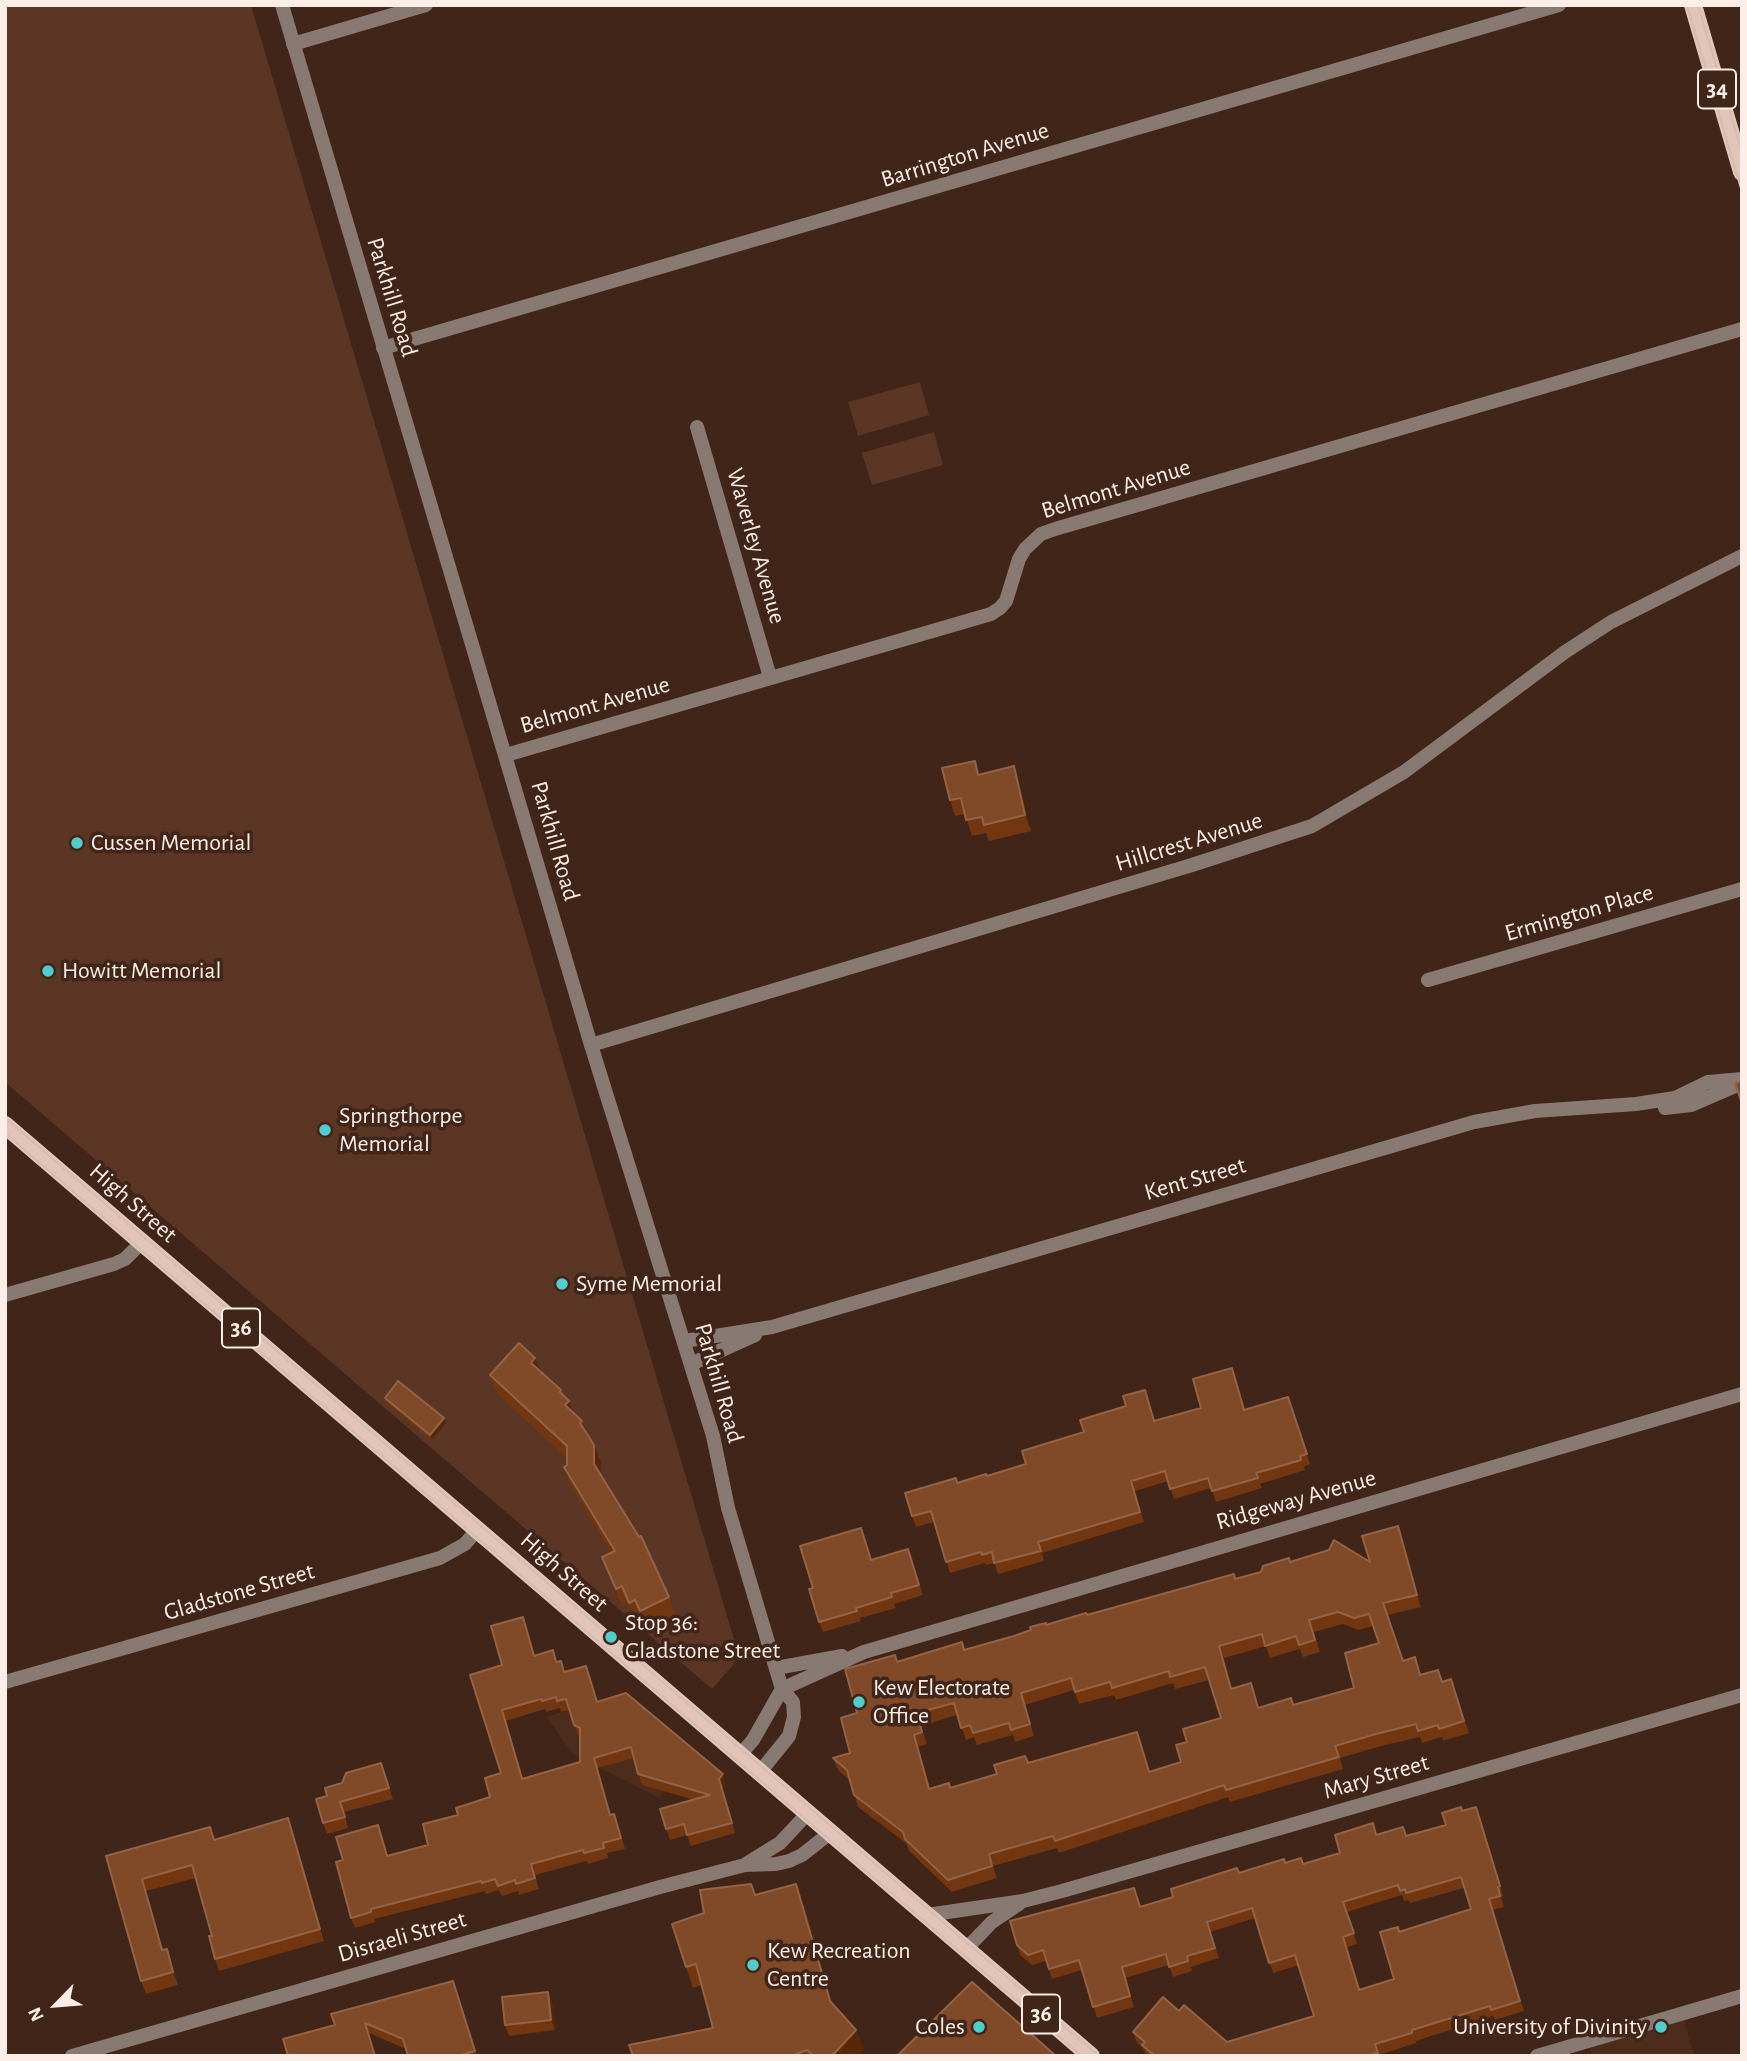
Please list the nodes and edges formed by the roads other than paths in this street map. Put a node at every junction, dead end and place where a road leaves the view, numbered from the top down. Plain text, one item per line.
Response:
1 (282, 5) edge
2 (426, 5) edge
3 (1559, 5) edge
4 (1693, 5) edge
5 (293, 44) junction
6 (1742, 172) edge
7 (1742, 329) edge
8 (383, 348) junction
9 (697, 427) dead end
10 (1742, 556) edge
11 (770, 677) junction
12 (506, 755) junction
13 (1742, 889) edge
14 (1428, 980) dead end
15 (591, 1045) junction
16 (1742, 1081) edge
17 (5, 1125) edge
18 (142, 1242) junction
19 (5, 1295) edge
20 (772, 1327) junction
21 (684, 1341) junction
22 (691, 1364) junction
23 (1742, 1394) edge
24 (478, 1530) junction
25 (864, 1652) junction
26 (776, 1668) junction
27 (5, 1682) edge
28 (782, 1689) junction
29 (1742, 1695) edge
30 (740, 1755) junction
31 (760, 1772) junction
32 (808, 1814) junction
33 (830, 1833) junction
34 (745, 1865) junction
35 (1023, 1901) junction
36 (927, 1915) junction
37 (966, 1949) junction
38 (1742, 1996) edge
39 (72, 2056) edge
40 (1090, 2056) edge
41 (1536, 2056) edge

1 - 5 street, Parkhill Road
2 - 5 street
3 - 8 street, Barrington Avenue
4 - 6 main road, 34
5 - 8 street, Parkhill Road
7 - 11 street, Belmont Avenue
8 - 12 street, Parkhill Road
9 - 11 street, Waverley Avenue
10 - 15 street, Hillcrest Avenue
11 - 12 street, Belmont Avenue
12 - 15 street, Parkhill Road
13 - 14 street, Ermington Place
15 - 21 street, Parkhill Road
16 - 20 street, Kent Street
17 - 18 main road, High Street / 36
18 - 19 street
18 - 24 main road, High Street / 36
20 - 21 street, Kent Street
20 - 22 street, Kent Street
21 - 22 street, Parkhill Road
22 - 26 street, Parkhill Road
23 - 25 street, Ridgeway Avenue
24 - 27 street, Gladstone Street
24 - 30 main road, High Street / 36
25 - 26 street, Ridgeway Avenue
25 - 28 street, Ridgeway Avenue
26 - 28 street, Parkhill Road
28 - 30 street
28 - 31 street, Parkhill Road
29 - 35 street, Mary Street
30 - 31 main road, High Street / 36
31 - 32 main road, High Street / 36
32 - 33 main road, High Street / 36
32 - 34 street, Disraeli Street
33 - 34 street, Disraeli Street
33 - 36 main road, High Street / 36
34 - 39 street, Disraeli Street
35 - 36 street, Mary Street
35 - 37 street, Mary Street
36 - 37 main road, High Street / 36
37 - 40 main road, High Street / 36
38 - 41 street

